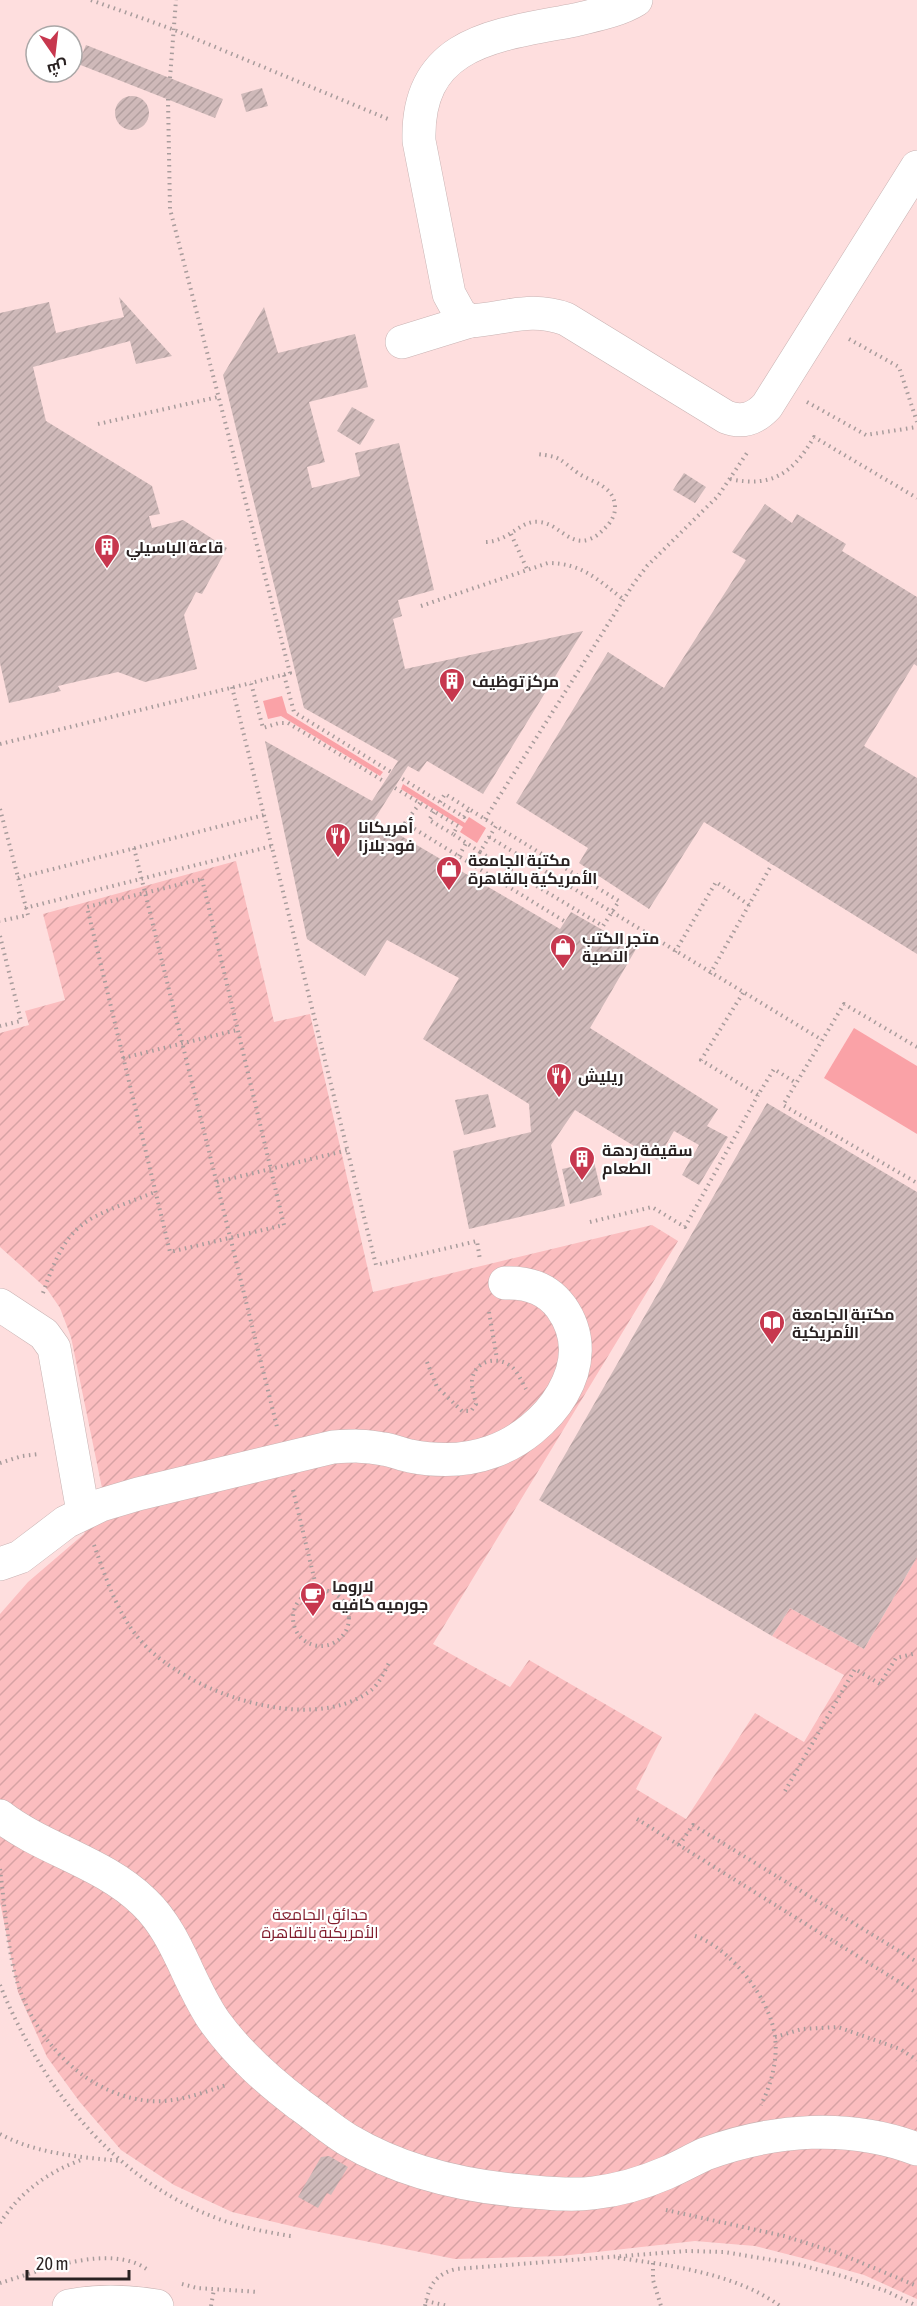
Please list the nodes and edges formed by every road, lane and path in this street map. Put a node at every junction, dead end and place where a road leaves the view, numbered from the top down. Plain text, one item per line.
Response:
1 (91, 0) edge
2 (176, 0) edge
3 (636, 0) edge
4 (172, 29) junction
5 (170, 78) dead end
6 (168, 99) dead end
7 (419, 131) junction
8 (917, 167) edge
9 (470, 321) junction
10 (819, 322) junction
11 (402, 342) dead end
12 (779, 386) junction
13 (218, 397) junction
14 (744, 420) junction
15 (98, 424) dead end
16 (917, 424) edge
17 (537, 454) dead end
18 (730, 479) junction
19 (917, 498) edge
20 (511, 534) junction
21 (486, 542) dead end
22 (527, 569) junction
23 (623, 600) junction
24 (421, 606) dead end
25 (284, 675) junction
26 (251, 683) junction
27 (232, 687) junction
28 (0, 744) edge
29 (391, 772) dead end
30 (401, 778) dead end
31 (385, 782) dead end
32 (395, 788) dead end
33 (440, 802) junction
34 (420, 803) junction
35 (0, 809) edge
36 (469, 809) junction
37 (434, 812) junction
38 (264, 815) junction
39 (485, 819) junction
40 (496, 826) junction
41 (453, 834) junction
42 (489, 837) junction
43 (466, 843) junction
44 (272, 846) junction
45 (134, 848) junction
46 (480, 852) junction
47 (459, 856) junction
48 (772, 864) dead end
49 (18, 878) junction
50 (141, 879) junction
51 (145, 893) junction
52 (749, 905) junction
53 (25, 908) junction
54 (611, 914) junction
55 (0, 921) edge
56 (564, 921) dead end
57 (0, 936) edge
58 (675, 952) junction
59 (710, 974) junction
60 (743, 993) junction
61 (0, 1026) edge
62 (237, 1029) junction
63 (822, 1040) junction
64 (182, 1043) junction
65 (917, 1047) edge
66 (123, 1058) junction
67 (796, 1083) junction
68 (758, 1095) junction
69 (348, 1150) junction
70 (271, 1169) junction
71 (217, 1182) junction
72 (917, 1183) edge
73 (155, 1192) junction
74 (590, 1222) dead end
75 (230, 1238) junction
76 (491, 1285) junction
77 (0, 1305) edge
78 (32, 1326) junction
79 (497, 1359) junction
80 (427, 1362) dead end
81 (551, 1410) junction
82 (285, 1458) junction
83 (83, 1512) junction
84 (0, 1564) edge
85 (317, 1590) junction
86 (917, 1653) edge
87 (390, 1661) dead end
88 (785, 1791) dead end
89 (0, 1816) edge
90 (637, 1819) dead end
91 (680, 1845) junction
92 (0, 1869) edge
93 (695, 1936) dead end
94 (917, 1962) edge
95 (0, 1985) edge
96 (917, 1993) edge
97 (775, 2037) junction
98 (917, 2060) edge
99 (261, 2074) junction
100 (0, 2134) edge
101 (731, 2146) junction
102 (917, 2149) edge
103 (88, 2158) junction
104 (121, 2161) junction
105 (656, 2207) dead end
106 (0, 2223) edge
107 (291, 2236) dead end
108 (610, 2258) junction
109 (653, 2263) junction
110 (917, 2286) edge
111 (214, 2289) dead end
112 (117, 2304) edge
113 (426, 2304) edge
114 (69, 2306) edge
115 (157, 2306) edge
116 (211, 2306) edge
117 (448, 2306) edge
118 (661, 2306) edge
119 (780, 2306) edge
120 (917, 2306) edge

1 - 4 path
2 - 4 path
3 - 7 lane
4 - 5 path
4 - 7 path
6 - 13 path
7 - 9 lane
8 - 10 lane
9 - 11 lane
9 - 14 lane
10 - 12 lane
10 - 16 path
12 - 14 lane
12 - 16 path
13 - 15 path
13 - 25 path
14 - 18 path
17 - 20 path
18 - 19 path
18 - 23 path
20 - 21 path
20 - 22 path
22 - 23 path
22 - 24 path
23 - 39 path
25 - 26 path
25 - 29 path
26 - 27 path
26 - 31 path
27 - 28 path
27 - 38 path
30 - 33 path
32 - 34 path
33 - 36 path
33 - 36 path
34 - 37 path
34 - 47 path
35 - 49 path
36 - 39 path
37 - 41 path
37 - 41 path
38 - 44 path
38 - 45 path
39 - 40 path
40 - 42 path
40 - 54 path
41 - 43 path
42 - 46 path
42 - 54 path
43 - 46 path
43 - 47 path
44 - 50 path
44 - 69 path
45 - 49 path
45 - 50 path
46 - 54 path
47 - 56 path
48 - 52 path
49 - 53 path
50 - 51 path
50 - 53 path
51 - 62 path
51 - 64 path
51 - 66 path
52 - 58 path
52 - 59 path
53 - 55 path
54 - 58 path
57 - 61 path
58 - 59 path
59 - 60 path
60 - 63 path
60 - 68 path
62 - 64 path
62 - 70 path
63 - 65 path
63 - 67 path
64 - 66 path
64 - 71 path
66 - 73 path
67 - 68 path
67 - 72 path
68 - 74 path
69 - 70 path
69 - 76 path
70 - 71 path
70 - 75 path
71 - 75 path
73 - 75 path
73 - 78 path
75 - 82 path
76 - 79 path
76 - 81 lane
77 - 78 lane
78 - 83 lane
79 - 80 path
79 - 81 path
81 - 82 lane
82 - 83 lane
82 - 85 path
83 - 84 lane
83 - 87 path
85 - 85 path
86 - 88 path
89 - 99 lane
90 - 91 path
91 - 94 path
91 - 96 path
92 - 99 path
93 - 97 path
95 - 104 path
97 - 98 path
97 - 101 path
99 - 101 lane
100 - 103 path
101 - 102 lane
103 - 104 path
103 - 106 path
104 - 107 path
105 - 110 path
108 - 109 path
108 - 113 path
108 - 120 path
109 - 118 path
109 - 119 path
111 - 116 path
112 - 114 lane
112 - 115 lane
113 - 117 path

